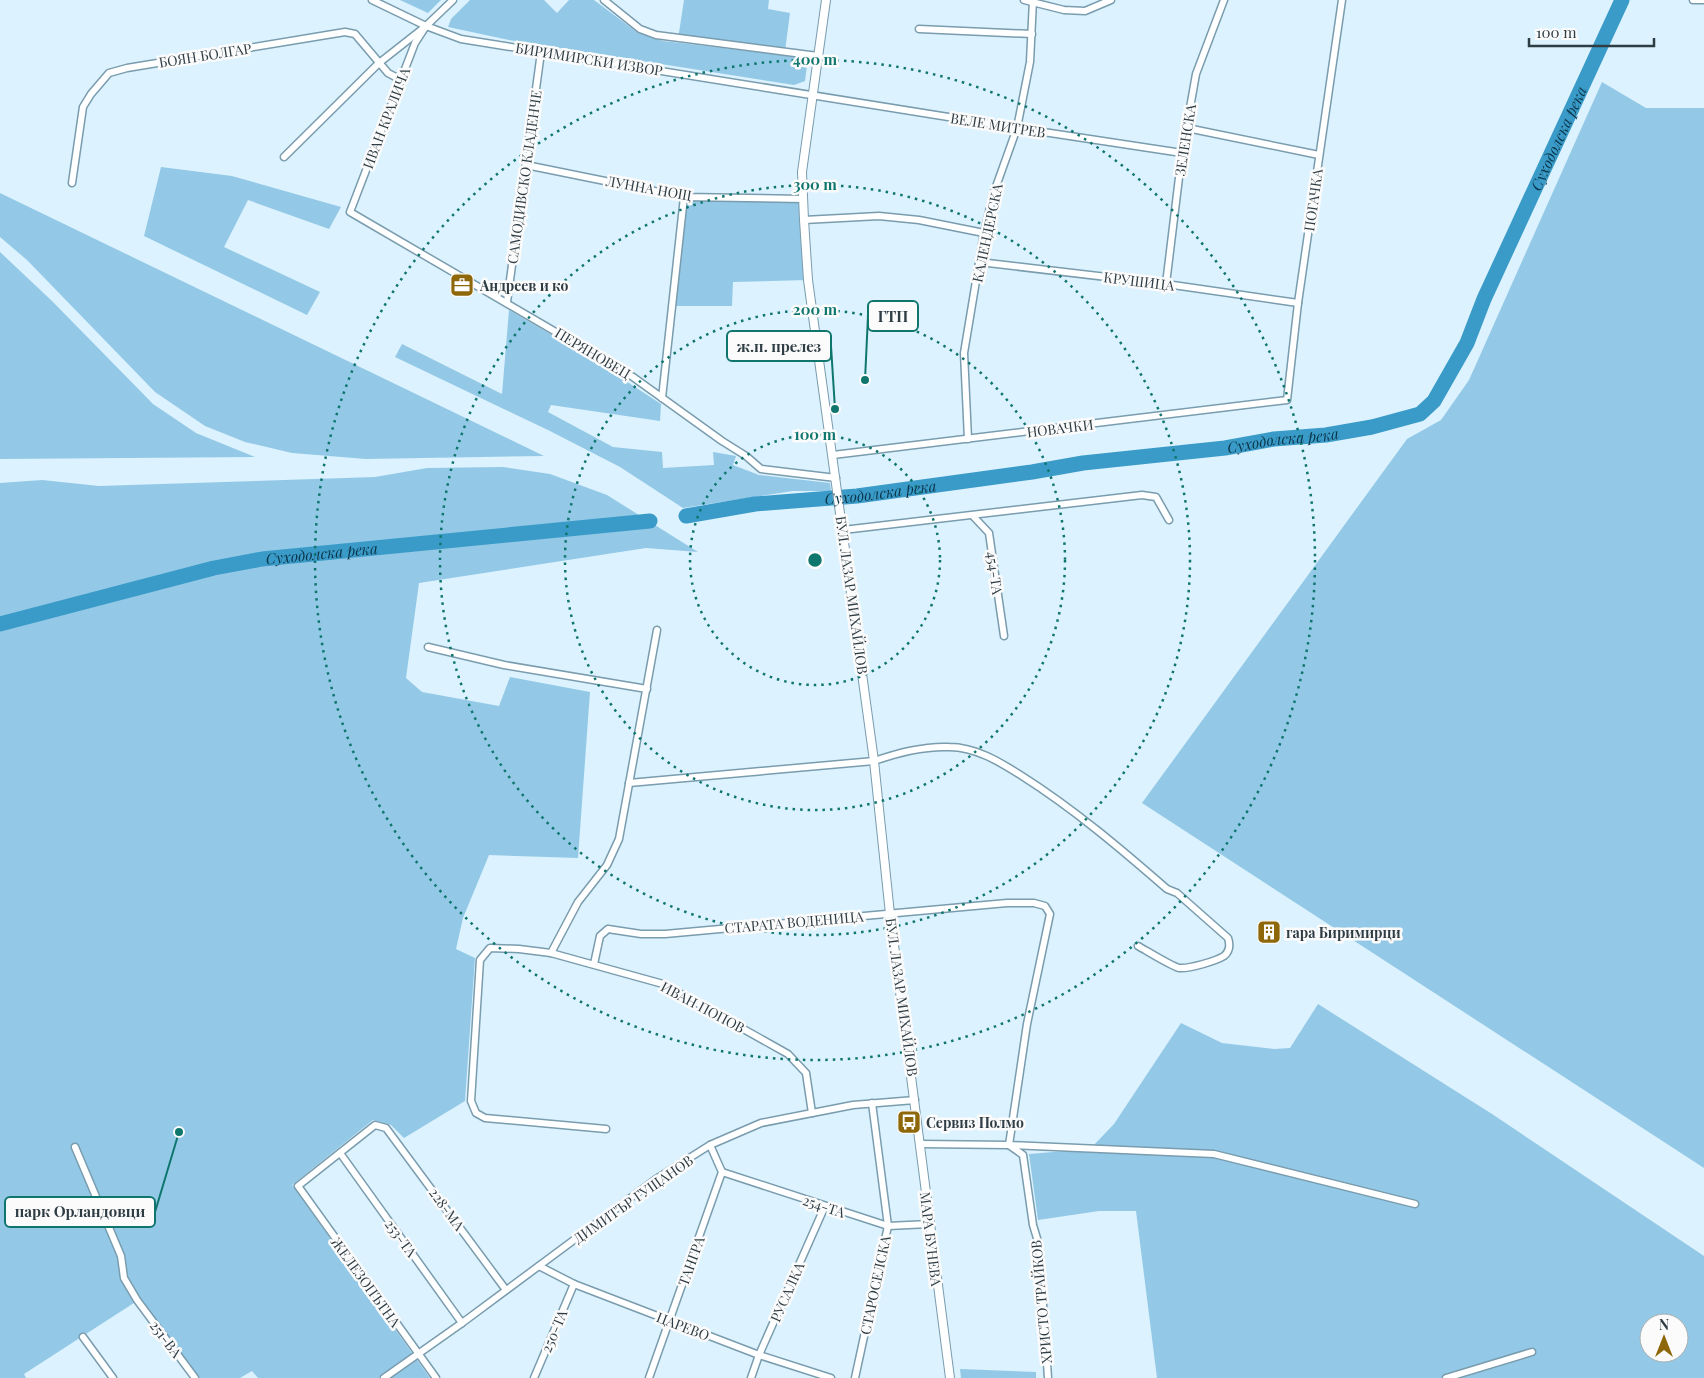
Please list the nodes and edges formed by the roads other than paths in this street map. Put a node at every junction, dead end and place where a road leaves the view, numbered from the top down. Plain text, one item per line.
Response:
1 (372, 0) edge
2 (453, 0) edge
3 (604, 0) edge
4 (826, 0) edge
5 (1024, 0) edge
6 (1112, 0) edge
7 (1224, 0) edge
8 (1342, 0) edge
9 (1693, 0) edge
10 (1704, 0) edge
11 (1033, 1) edge
12 (426, 26) junction
13 (919, 29) dead end
14 (1032, 34) junction
15 (541, 52) junction
16 (818, 56) junction
17 (379, 63) junction
18 (401, 80) junction
19 (813, 95) junction
20 (1016, 128) junction
21 (1187, 128) junction
22 (1182, 153) junction
23 (1320, 154) junction
24 (284, 157) dead end
25 (526, 165) junction
26 (72, 183) dead end
27 (684, 197) junction
28 (803, 199) junction
29 (350, 212) joint
30 (804, 220) junction
31 (984, 232) junction
32 (979, 262) junction
33 (1166, 284) junction
34 (507, 302) junction
35 (1298, 303) junction
36 (662, 398) junction
37 (1287, 400) joint
38 (968, 439) junction
39 (833, 456) junction
40 (836, 480) junction
41 (973, 516) junction
42 (1169, 520) dead end
43 (843, 530) junction
44 (657, 630) dead end
45 (1004, 636) dead end
46 (428, 647) dead end
47 (647, 689) junction
48 (874, 761) junction
49 (629, 783) junction
50 (890, 914) junction
51 (1138, 946) dead end
52 (551, 953) junction
53 (594, 964) junction
54 (915, 1100) junction
55 (872, 1103) junction
56 (812, 1113) junction
57 (606, 1129) dead end
58 (920, 1144) junction
59 (1009, 1145) junction
60 (710, 1146) junction
61 (75, 1147) dead end
62 (340, 1153) junction
63 (722, 1172) junction
64 (1415, 1204) dead end
65 (825, 1206) junction
66 (929, 1224) junction
67 (888, 1226) junction
68 (540, 1266) junction
69 (574, 1284) junction
70 (506, 1290) junction
71 (669, 1321) junction
72 (462, 1323) junction
73 (83, 1337) dead end
74 (1532, 1352) dead end
75 (418, 1354) junction
76 (759, 1355) junction
77 (113, 1378) edge
78 (195, 1378) edge
79 (384, 1378) edge
80 (436, 1378) edge
81 (534, 1378) edge
82 (649, 1378) edge
83 (752, 1378) edge
84 (830, 1378) edge
85 (855, 1378) edge
86 (950, 1378) edge
87 (1048, 1378) edge
88 (1446, 1378) edge

1 - 12 street, БИРИМИРСКИ ИЗВОР
2 - 12 street, ИВАН КРАЛИЧА
3 - 16 street
4 - 16 street, БУЛ. ЛАЗАР МИХАЙЛОВ
5 - 11 street
6 - 11 street
7 - 21 street, ЗЕЛЕНСКА
8 - 23 street, ПОГАЧКА
9 - 10 street
11 - 14 street, КАЛЕНДЕРСКА
12 - 15 street, БИРИМИРСКИ ИЗВОР
12 - 17 street, ИВАН КРАЛИЧА
12 - 18 street, ИВАН КРАЛИЧА
13 - 14 street
14 - 20 street, КАЛЕНДЕРСКА
15 - 19 street, БИРИМИРСКИ ИЗВОР
15 - 25 street, САМОДИВСКО КЛАДЕНЧЕ
16 - 19 street, БУЛ. ЛАЗАР МИХАЙЛОВ
17 - 18 street, БОЯН БОЛГАР
17 - 24 street, ИВАН КРАЛИЧА
17 - 26 street, БОЯН БОЛГАР
18 - 29 street, ИВАН КРАЛИЧА
19 - 20 street, ВЕЛЕ МИТРЕВ
19 - 28 street, БУЛ. ЛАЗАР МИХАЙЛОВ
20 - 22 street, ВЕЛЕ МИТРЕВ
20 - 31 street, КАЛЕНДЕРСКА
21 - 22 street, ЗЕЛЕНСКА
21 - 23 street
22 - 33 street, ЗЕЛЕНСКА
23 - 35 street, ПОГАЧКА
25 - 27 street, ЛУННА НОЩ
25 - 34 street, САМОДИВСКО КЛАДЕНЧЕ
27 - 28 street, ЛУННА НОЩ
27 - 36 street
28 - 30 street, БУЛ. ЛАЗАР МИХАЙЛОВ
29 - 34 street, ПЕРЯНОВЕЦ
30 - 31 street
30 - 39 street, БУЛ. ЛАЗАР МИХАЙЛОВ
31 - 32 street, КАЛЕНДЕРСКА
32 - 33 street, КРУШИЦА
32 - 38 street, КАЛЕНДЕРСКА
33 - 35 street, КРУШИЦА
34 - 36 street, ПЕРЯНОВЕЦ
35 - 37 street, ПОГАЧКА
36 - 40 street, ПЕРЯНОВЕЦ
37 - 38 street, НОВАЧКИ
38 - 39 street, НОВАЧКИ
39 - 40 street, БУЛ. ЛАЗАР МИХАЙЛОВ
40 - 43 street, БУЛ. ЛАЗАР МИХАЙЛОВ
41 - 42 street
41 - 43 street
41 - 45 street, 454-ТА
43 - 48 street, БУЛ. ЛАЗАР МИХАЙЛОВ
44 - 47 street
46 - 47 street
47 - 49 street
48 - 49 street
48 - 50 street, БУЛ. ЛАЗАР МИХАЙЛОВ
48 - 51 street
49 - 52 street
50 - 53 street, СТАРАТА ВОДЕНИЦА
50 - 54 street, БУЛ. ЛАЗАР МИХАЙЛОВ
50 - 59 street, СТАРАТА ВОДЕНИЦА
52 - 53 street, ИВАН ПОПОВ
52 - 57 street, ИВАН ПОПОВ
53 - 56 street, ИВАН ПОПОВ
54 - 55 street, ДИМИТЪР ГУЩАНОВ
54 - 58 street, МАРА БУНЕВА
55 - 56 street, ДИМИТЪР ГУЩАНОВ
55 - 67 street, СТАРОСЕЛСКА
56 - 60 street, ДИМИТЪР ГУЩАНОВ
58 - 59 street
58 - 66 street, МАРА БУНЕВА
59 - 64 street
59 - 87 street, ХРИСТО ТРАЙКОВ
60 - 63 street
60 - 68 street, ДИМИТЪР ГУЩАНОВ
61 - 78 street, 251-ВА
62 - 70 street, 228-МА
62 - 72 street, 253-ТА
62 - 75 street, ЖЕЛЕЗОПЪТНА
63 - 65 street, 254-ТА
63 - 71 street, ТАНГРА
65 - 67 street, 254-ТА
65 - 76 street, РУСАЛКА
66 - 67 street, 254-ТА
66 - 86 street, МАРА БУНЕВА
67 - 85 street, СТАРОСЕЛСКА
68 - 69 street, ЦАРЕВО
68 - 70 street, ДИМИТЪР ГУЩАНОВ
69 - 71 street, ЦАРЕВО
69 - 81 street, 250-ТА
70 - 72 street, ДИМИТЪР ГУЩАНОВ
71 - 76 street, ЦАРЕВО
71 - 82 street, ТАНГРА
72 - 75 street, ДИМИТЪР ГУЩАНОВ
73 - 77 street
74 - 88 street
75 - 79 street, ДИМИТЪР ГУЩАНОВ
75 - 80 street, ЖЕЛЕЗОПЪТНА
76 - 83 street, РУСАЛКА
76 - 84 street, ЦАРЕВО

